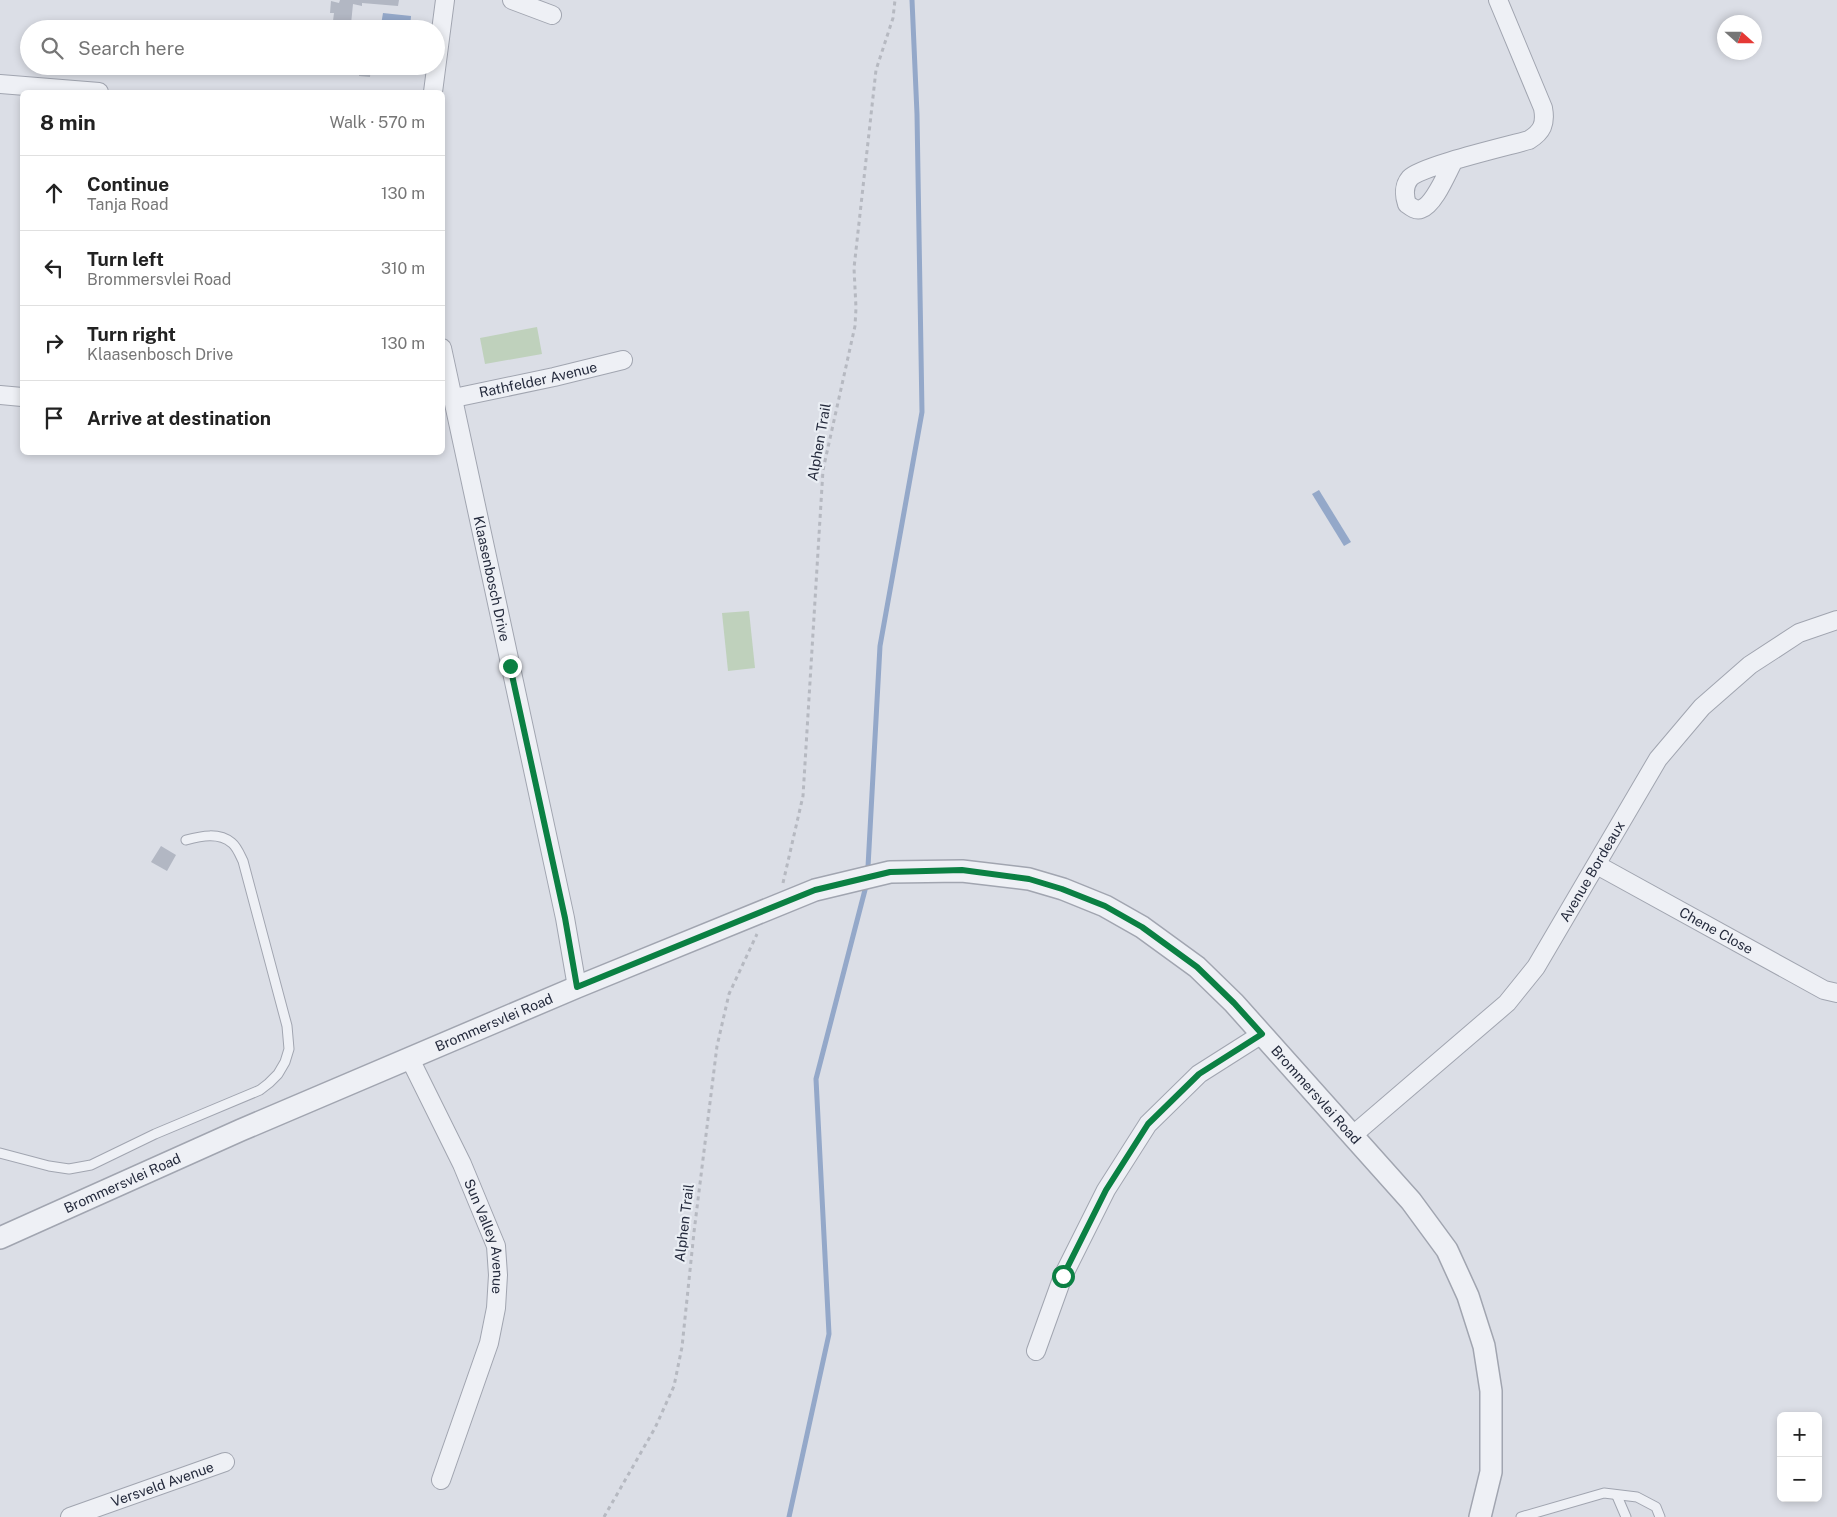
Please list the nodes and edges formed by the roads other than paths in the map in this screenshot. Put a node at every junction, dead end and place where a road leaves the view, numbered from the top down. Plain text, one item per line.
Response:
1 (445, 0) edge
2 (512, 0) edge
3 (1498, 0) edge
4 (552, 15) dead end
5 (442, 20) edge
6 (435, 75) edge
7 (0, 84) edge
8 (74, 90) edge
9 (433, 90) edge
10 (1452, 162) dead end
11 (623, 360) dead end
12 (445, 367) edge
13 (449, 393) edge
14 (0, 395) edge
15 (20, 397) edge
16 (1837, 620) edge
17 (186, 840) dead end
18 (1597, 865) junction
19 (577, 987) junction
20 (1837, 994) edge
21 (1262, 1034) junction
22 (410, 1059) junction
23 (1352, 1135) junction
24 (0, 1153) edge
25 (0, 1238) edge
26 (1036, 1351) dead end
27 (226, 1462) dead end
28 (441, 1480) dead end
29 (1617, 1496) junction
30 (70, 1517) edge
31 (1480, 1517) edge
32 (1521, 1517) edge
33 (1626, 1517) edge
34 (1660, 1517) edge

1 - 5 street
2 - 4 street
3 - 10 street
6 - 9 street
7 - 8 street
11 - 13 street, Rathfelder Avenue
12 - 13 street, Klaasenbosch Drive
13 - 19 street, Klaasenbosch Drive
14 - 15 street
16 - 18 street, Avenue Bordeaux
17 - 24 lane
18 - 20 street, Chene Close
18 - 23 street, Avenue Bordeaux
19 - 21 street, Brommersvlei Road
19 - 22 street, Brommersvlei Road
21 - 23 street, Brommersvlei Road
21 - 26 street
22 - 25 street, Brommersvlei Road
22 - 28 street, Sun Valley Avenue
23 - 31 street, Brommersvlei Road
27 - 30 street, Versveld Avenue
29 - 32 lane
29 - 33 lane
29 - 34 lane

